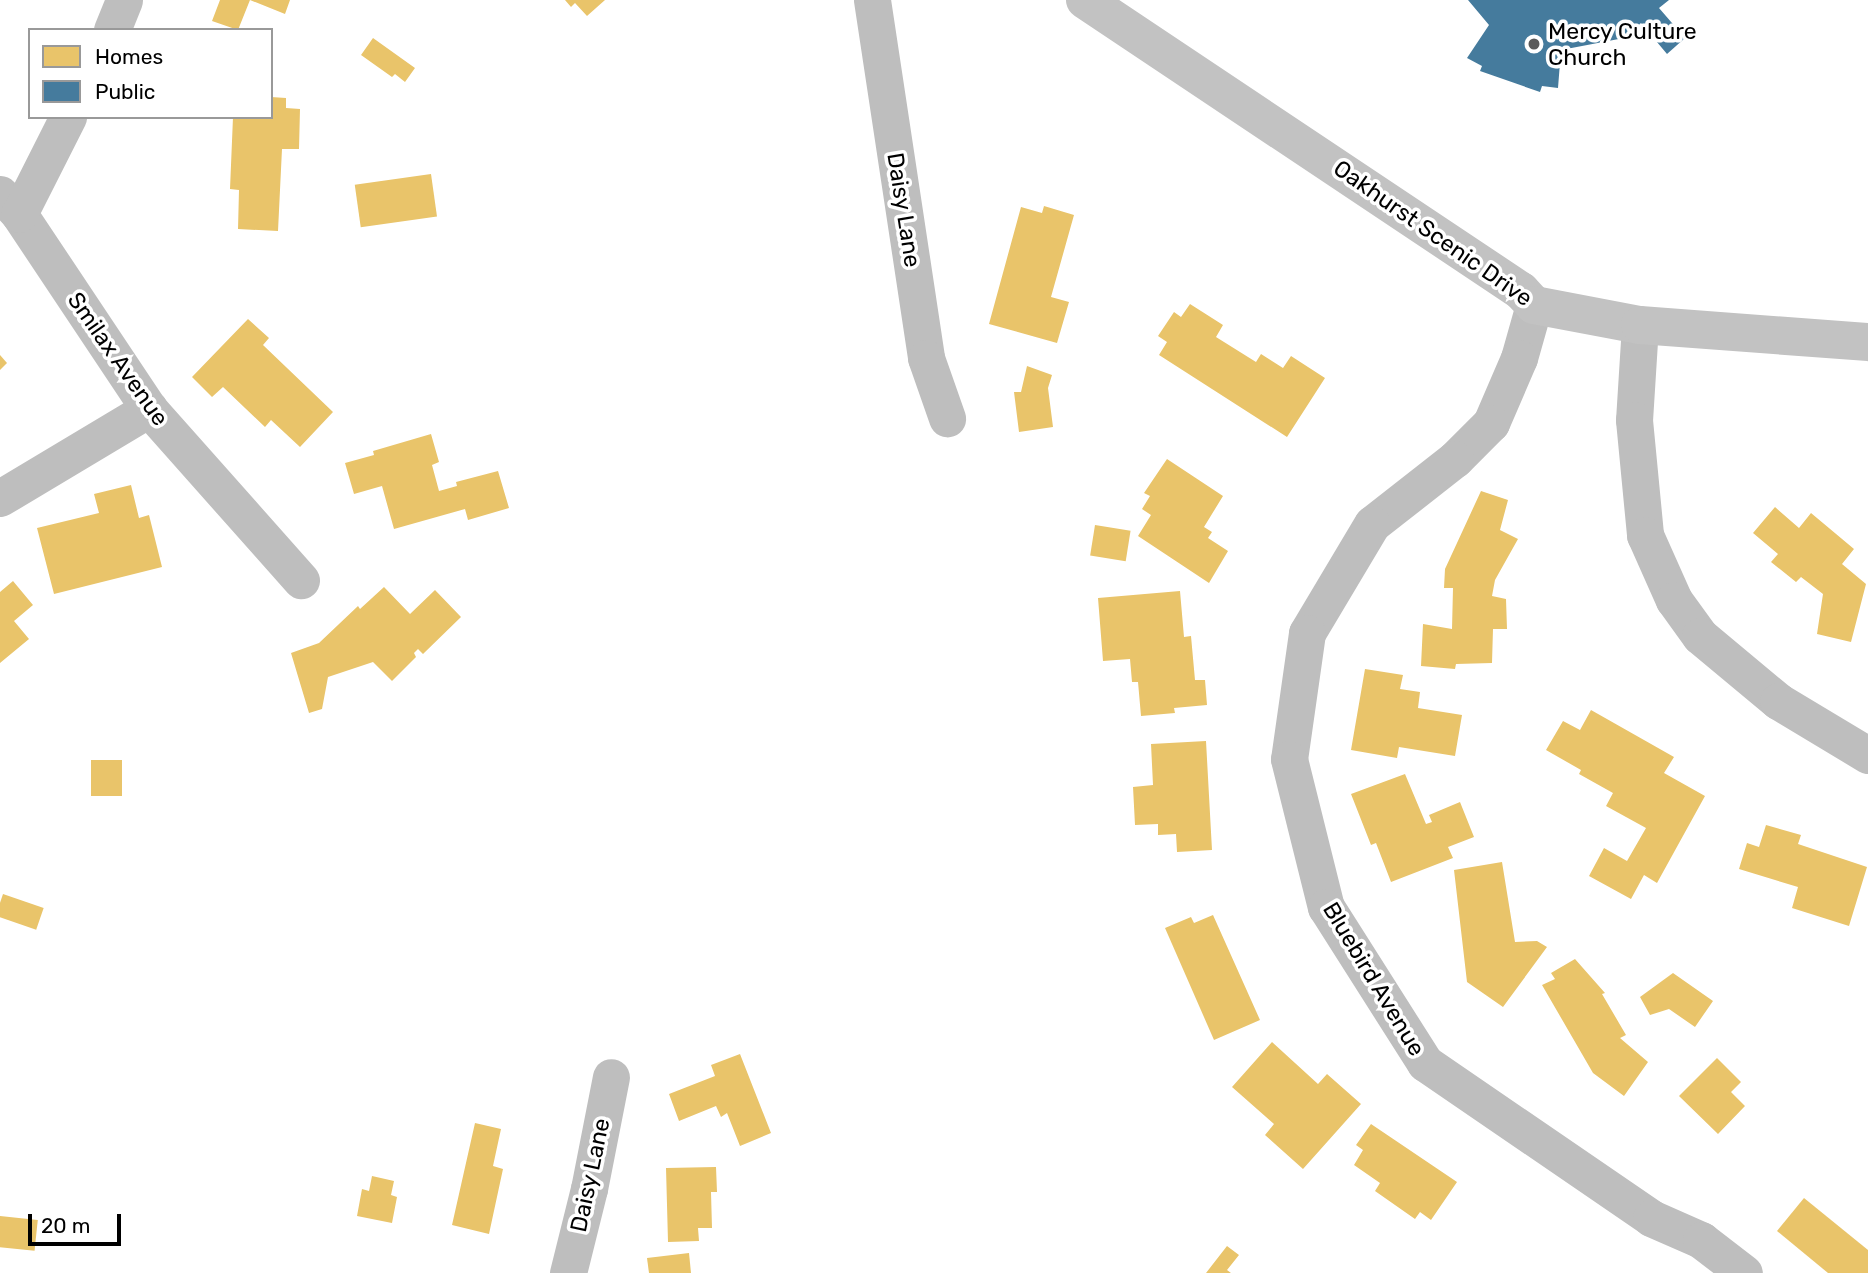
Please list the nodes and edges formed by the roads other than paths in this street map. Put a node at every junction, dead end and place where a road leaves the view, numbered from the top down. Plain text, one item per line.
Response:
1 (124, 0) edge
2 (872, 0) edge
3 (1085, 0) edge
4 (114, 28) edge
5 (67, 119) edge
6 (9, 204) edge
7 (1534, 305) junction
8 (1640, 326) junction
9 (1868, 342) edge
10 (149, 409) junction
11 (947, 418) dead end
12 (0, 498) edge
13 (301, 580) dead end
14 (1868, 755) edge
15 (611, 1077) dead end
16 (568, 1273) edge
17 (1744, 1273) edge

1 - 4 street
2 - 11 street, Daisy Lane
3 - 7 street, Oakhurst Scenic Drive
5 - 6 street
6 - 10 street, Smilax Avenue
7 - 8 street, Oakhurst Scenic Drive
7 - 17 street, Bluebird Avenue
8 - 9 street, Oakhurst Scenic Drive
8 - 14 street
10 - 12 street
10 - 13 street, Smilax Avenue
15 - 16 street, Daisy Lane

